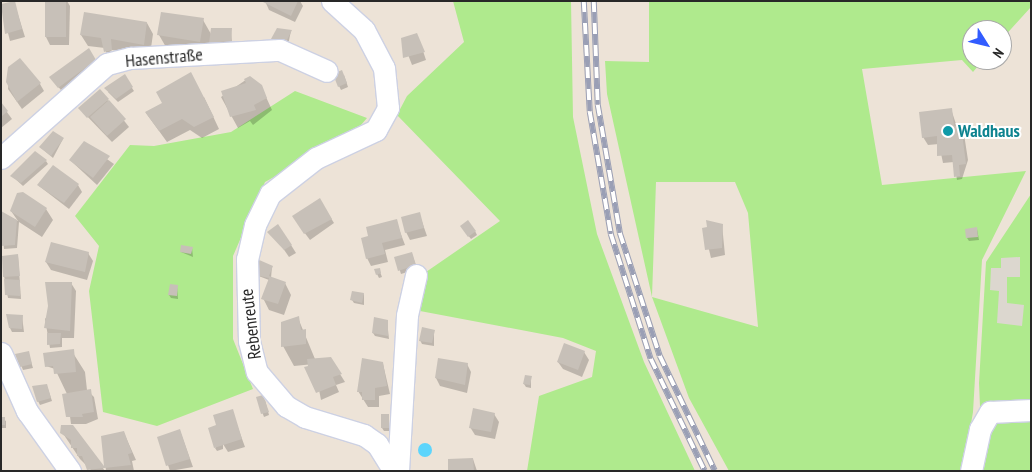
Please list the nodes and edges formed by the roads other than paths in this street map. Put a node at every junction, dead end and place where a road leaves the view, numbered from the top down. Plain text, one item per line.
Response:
1 (332, 1) edge
2 (327, 71) dead end
3 (1, 158) edge
4 (416, 275) dead end
5 (1, 352) edge
6 (1031, 410) edge
7 (70, 471) edge
8 (394, 471) edge
9 (398, 471) edge
10 (971, 471) edge

1 - 8 street, Rebenreute
2 - 3 street, Hasenstraße
4 - 9 street
5 - 7 street
6 - 10 street

